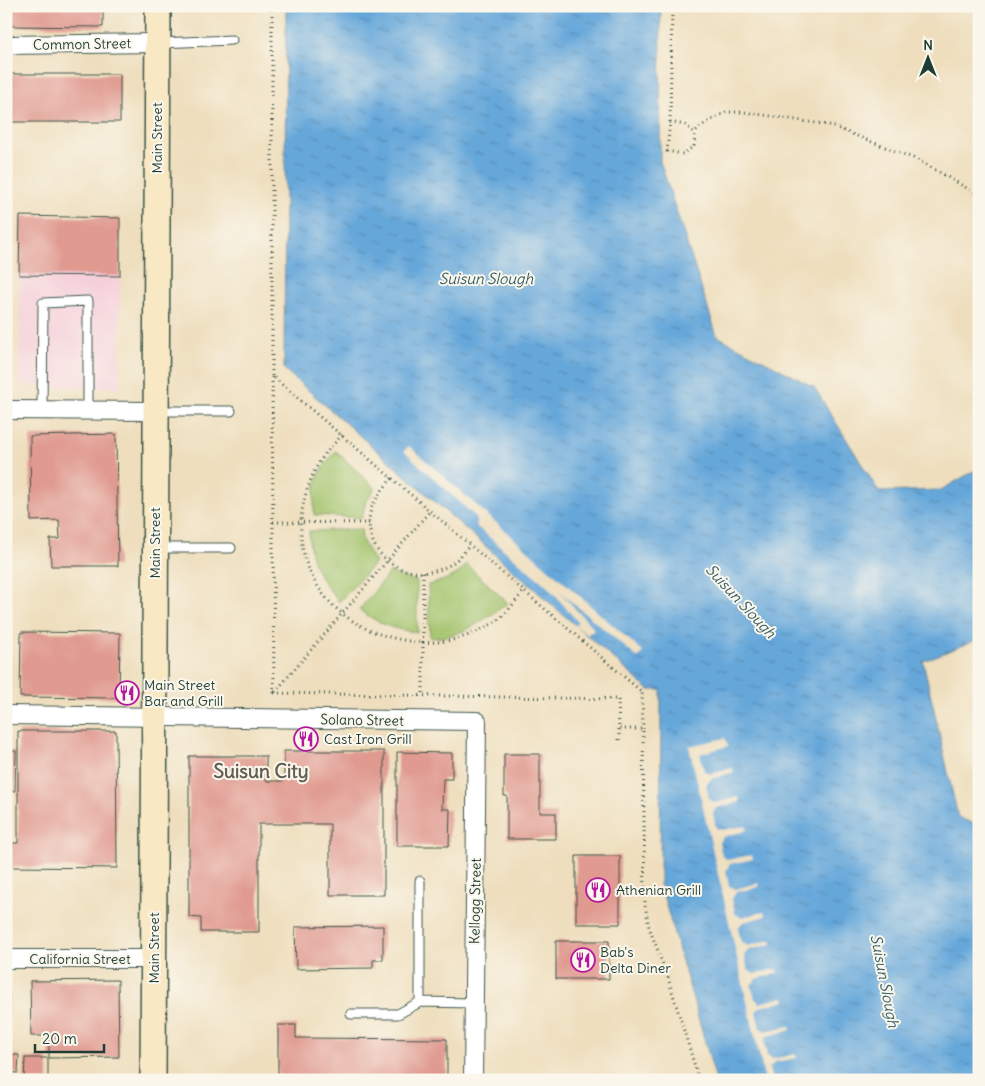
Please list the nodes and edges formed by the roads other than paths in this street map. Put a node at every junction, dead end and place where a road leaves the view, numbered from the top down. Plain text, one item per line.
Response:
1 (158, 6) edge
2 (232, 40) dead end
3 (157, 44) junction
4 (6, 45) edge
5 (6, 410) edge
6 (42, 410) junction
7 (88, 410) junction
8 (155, 410) junction
9 (231, 411) dead end
10 (155, 548) junction
11 (231, 548) dead end
12 (6, 715) edge
13 (155, 717) junction
14 (477, 721) joint
15 (420, 881) dead end
16 (154, 958) junction
17 (6, 959) edge
18 (420, 1002) junction
19 (474, 1003) junction
20 (351, 1014) dead end
21 (153, 1080) edge
22 (473, 1080) edge

1 - 3 main road, Main Street
2 - 3 lane
3 - 4 street, Common Street
3 - 8 main road, Main Street
5 - 6 street
6 - 7 street
6 - 7 lane
7 - 8 street
8 - 9 lane
8 - 10 main road, Main Street
10 - 11 lane
10 - 13 main road, Main Street
12 - 13 street, Solano Street
13 - 14 street, Solano Street
13 - 16 main road, Main Street
14 - 19 street, Kellogg Street
15 - 18 lane
16 - 17 street, California Street
16 - 21 main road, Main Street
18 - 19 lane
18 - 20 lane
19 - 22 street, Kellogg Street

